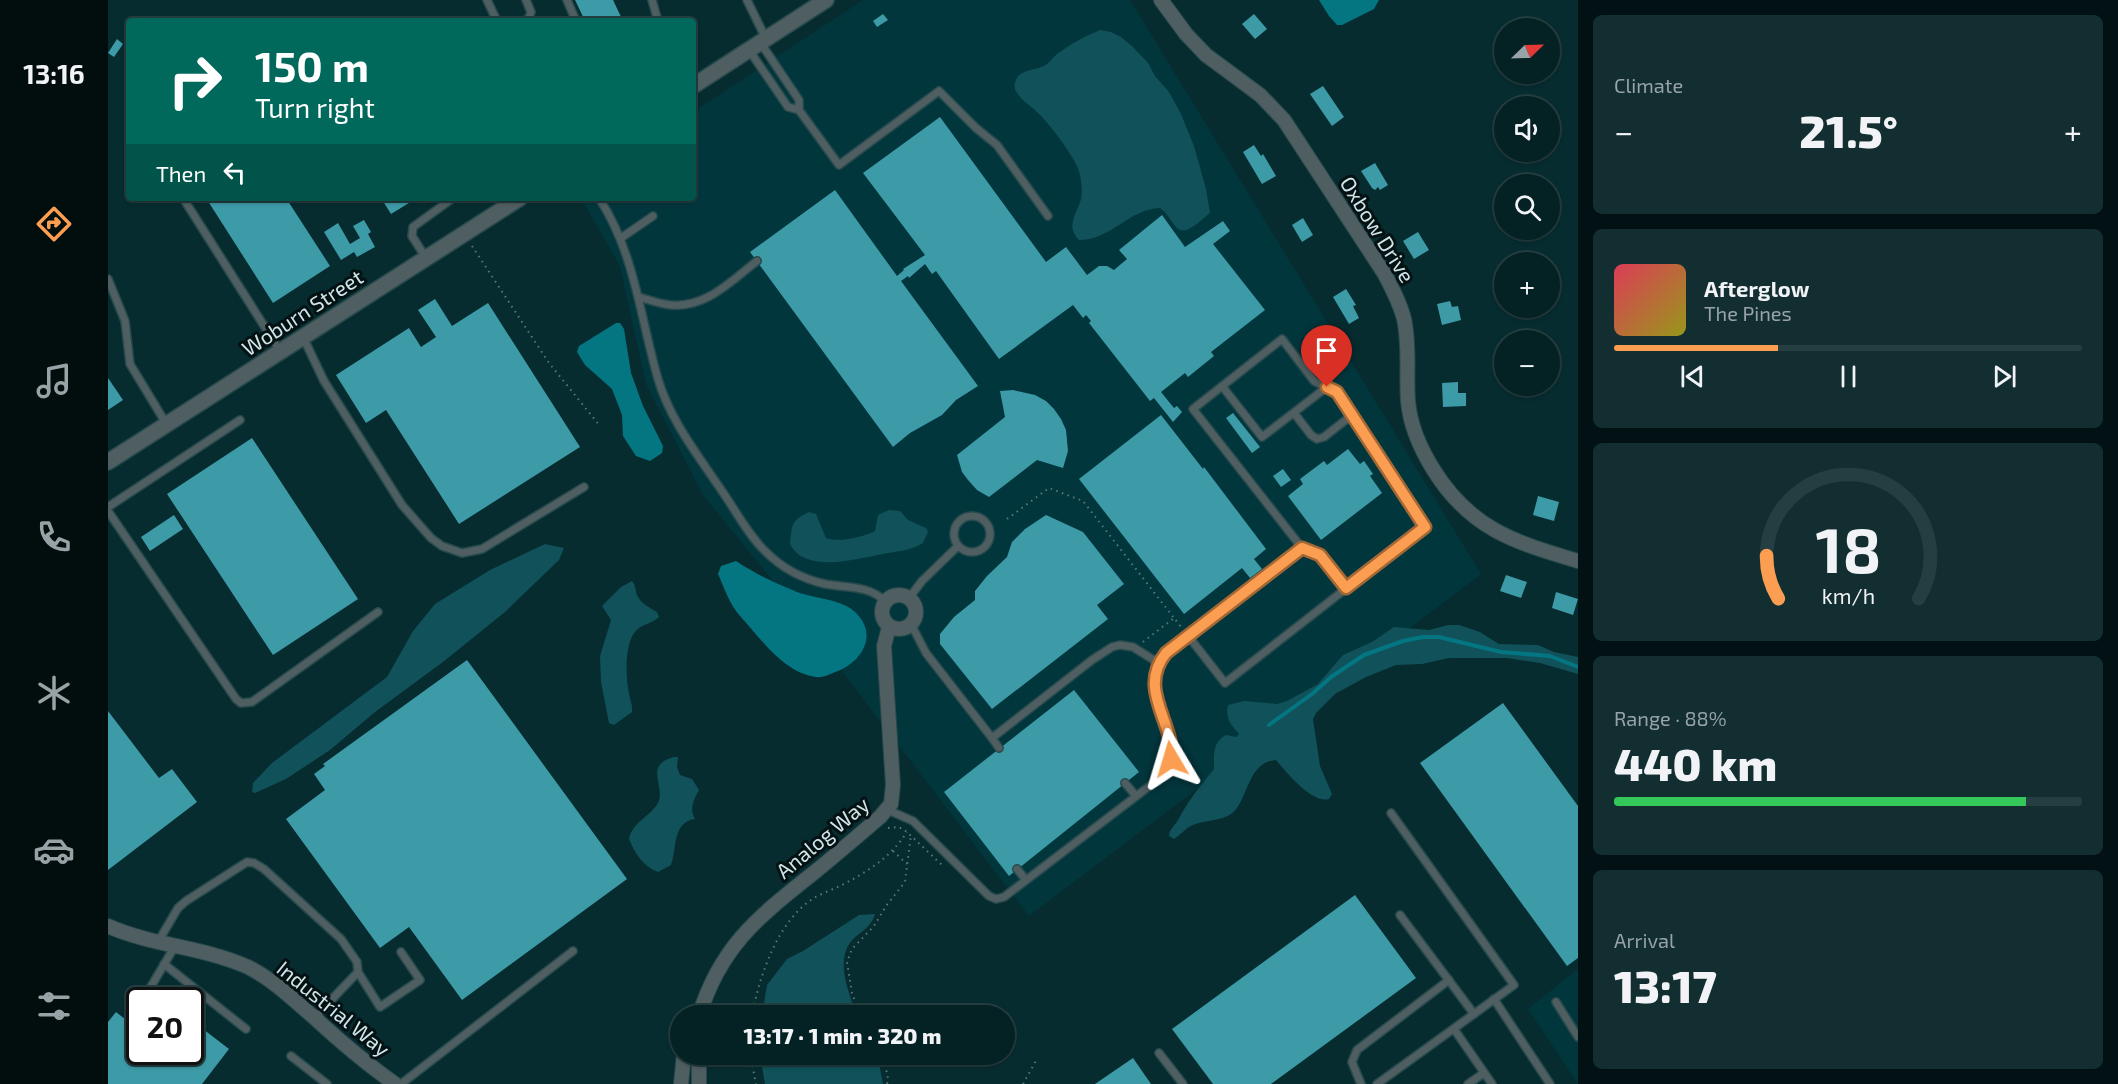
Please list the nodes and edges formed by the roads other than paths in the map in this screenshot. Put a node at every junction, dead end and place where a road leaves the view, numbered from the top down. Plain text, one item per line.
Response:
1 (487, 0) edge
2 (526, 0) edge
3 (567, 0) edge
4 (651, 0) edge
5 (747, 0) edge
6 (824, 0) edge
7 (1161, 0) edge
8 (496, 18) edge
9 (529, 18) edge
10 (575, 18) edge
11 (657, 18) edge
12 (758, 43) junction
13 (696, 84) edge
14 (799, 110) junction
15 (185, 201) edge
16 (449, 201) edge
17 (515, 201) edge
18 (601, 201) edge
19 (653, 216) dead end
20 (1048, 216) dead end
21 (621, 238) junction
22 (426, 258) junction
23 (757, 261) dead end
24 (108, 279) edge
25 (639, 297) junction
26 (303, 337) junction
27 (280, 351) junction
28 (1222, 386) junction
29 (1327, 387) junction
30 (1293, 412) junction
31 (1352, 415) junction
32 (240, 420) dead end
33 (167, 425) junction
34 (108, 462) edge
35 (584, 487) dead end
36 (108, 509) edge
37 (958, 546) junction
38 (1302, 548) junction
39 (1578, 561) edge
40 (1346, 588) junction
41 (909, 598) junction
42 (885, 601) junction
43 (378, 612) dead end
44 (911, 624) junction
45 (890, 627) junction
46 (1189, 637) junction
47 (1160, 664) junction
48 (992, 738) junction
49 (999, 748) dead end
50 (1125, 783) dead end
51 (1136, 796) junction
52 (888, 810) junction
53 (1391, 813) dead end
54 (1017, 869) dead end
55 (1026, 880) junction
56 (1400, 915) dead end
57 (110, 930) edge
58 (158, 942) junction
59 (175, 946) junction
60 (573, 951) dead end
61 (401, 952) dead end
62 (164, 964) junction
63 (358, 972) junction
64 (1449, 980) junction
65 (191, 986) joint
66 (150, 987) edge
67 (1494, 999) junction
68 (1556, 1002) dead end
69 (702, 1005) edge
70 (1474, 1014) junction
71 (314, 1018) junction
72 (246, 1029) dead end
73 (1454, 1029) junction
74 (1578, 1037) edge
75 (1159, 1053) dead end
76 (291, 1056) dead end
77 (683, 1065) edge
78 (699, 1065) edge
79 (1484, 1073) junction
80 (1388, 1081) edge
81 (327, 1084) edge
82 (395, 1084) edge
83 (401, 1084) edge
84 (681, 1084) edge
85 (699, 1084) edge
86 (1183, 1084) edge
87 (1361, 1084) edge
88 (1377, 1084) edge
89 (1468, 1084) edge
90 (1492, 1084) edge
91 (1550, 1084) edge

1 - 8 lane
2 - 9 lane
3 - 10 lane
4 - 11 lane
5 - 12 lane
6 - 12 street
7 - 39 street, Oxbow Drive
12 - 13 street
12 - 14 lane
12 - 14 lane
14 - 20 lane
15 - 27 lane
16 - 22 lane
17 - 22 street, Woburn Street
18 - 21 lane
19 - 21 lane
21 - 25 lane
22 - 26 street, Woburn Street
23 - 25 lane
24 - 33 lane
25 - 42 lane
26 - 27 street, Woburn Street
26 - 35 lane
27 - 33 street, Woburn Street
28 - 29 lane
28 - 30 lane
28 - 38 lane
29 - 30 lane
29 - 31 lane
30 - 31 lane
31 - 40 lane
32 - 36 lane
33 - 34 street, Woburn Street
36 - 43 lane
37 - 37 lane
37 - 41 lane
38 - 40 lane
38 - 46 lane
40 - 46 lane
41 - 42 street
41 - 44 street
42 - 45 street, Analog Way
44 - 45 street
44 - 48 lane
45 - 52 street, Analog Way
46 - 47 lane
47 - 48 lane
47 - 51 lane
48 - 49 lane
50 - 51 lane
51 - 55 lane
52 - 55 lane
52 - 69 street, Analog Way
53 - 67 lane
54 - 55 lane
56 - 64 lane
57 - 58 street, Industrial Way
58 - 59 street, Industrial Way
58 - 63 lane
59 - 62 lane
59 - 71 street, Industrial Way
60 - 83 lane
61 - 63 lane
62 - 65 lane
62 - 66 lane
63 - 71 lane
64 - 70 lane
64 - 87 lane
65 - 72 lane
67 - 70 lane
67 - 91 lane
68 - 74 lane
70 - 73 lane
71 - 82 street, Industrial Way
73 - 79 lane
73 - 80 lane
75 - 86 lane
76 - 81 lane
77 - 84 street
78 - 85 street
79 - 89 lane
79 - 90 lane
80 - 88 lane

